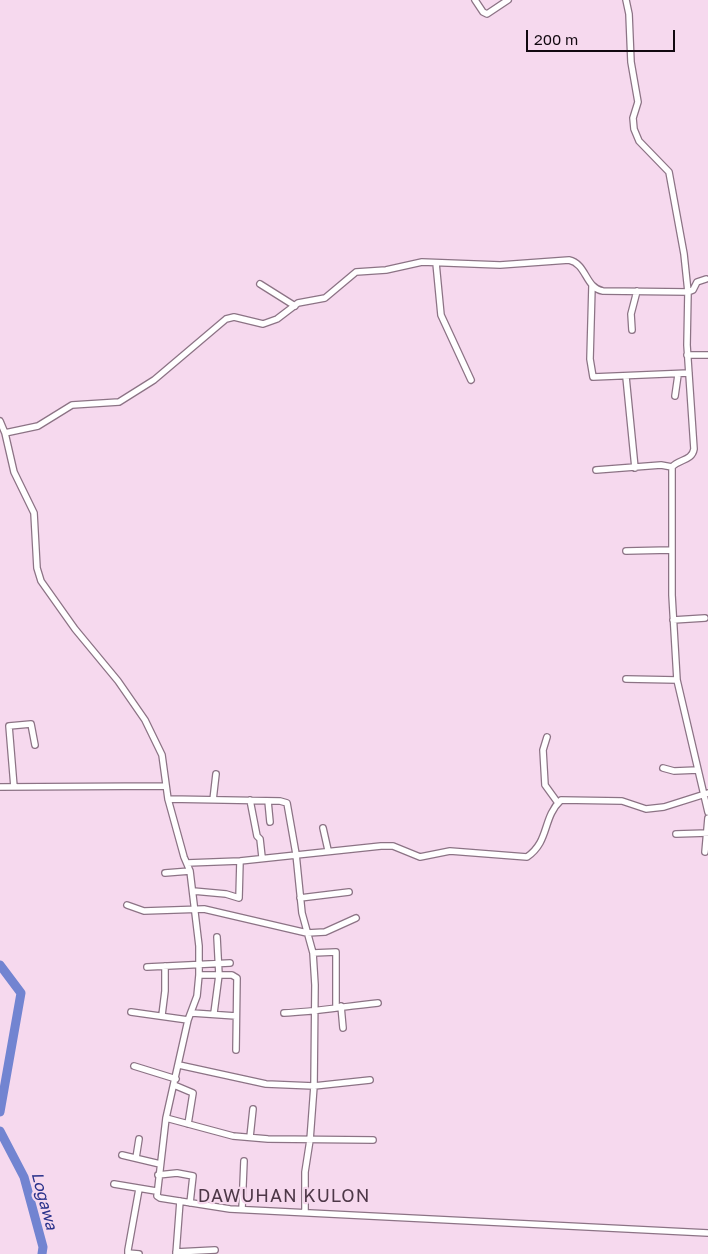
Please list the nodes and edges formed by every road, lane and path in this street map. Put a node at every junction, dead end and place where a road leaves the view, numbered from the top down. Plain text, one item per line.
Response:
1 (474, 0) edge
2 (508, 0) edge
3 (626, 0) edge
4 (436, 263) junction
5 (706, 279) dead end
6 (260, 284) dead end
7 (592, 286) junction
8 (637, 291) junction
9 (688, 292) junction
10 (295, 306) junction
11 (632, 330) dead end
12 (687, 354) junction
13 (708, 355) edge
14 (689, 373) junction
15 (678, 375) junction
16 (626, 377) junction
17 (471, 380) dead end
18 (675, 396) dead end
19 (0, 421) edge
20 (5, 433) junction
21 (672, 467) junction
22 (635, 468) junction
23 (596, 470) dead end
24 (671, 550) junction
25 (626, 551) dead end
26 (705, 618) dead end
27 (673, 620) junction
28 (626, 679) dead end
29 (677, 680) junction
30 (547, 737) dead end
31 (35, 745) dead end
32 (663, 768) dead end
33 (698, 770) junction
34 (216, 774) dead end
35 (166, 786) junction
36 (0, 787) edge
37 (14, 787) junction
38 (706, 794) edge
39 (168, 799) junction
40 (213, 800) junction
41 (250, 800) junction
42 (268, 801) junction
43 (558, 803) junction
44 (708, 812) edge
45 (708, 818) edge
46 (270, 822) dead end
47 (323, 828) dead end
48 (707, 833) edge
49 (676, 834) dead end
50 (328, 850) junction
51 (705, 852) dead end
52 (296, 854) junction
53 (262, 857) junction
54 (240, 860) junction
55 (188, 863) junction
56 (190, 871) junction
57 (165, 872) dead end
58 (194, 891) junction
59 (348, 892) dead end
60 (300, 898) junction
61 (127, 904) dead end
62 (196, 908) junction
63 (356, 918) dead end
64 (307, 934) junction
65 (216, 937) dead end
66 (314, 953) junction
67 (230, 963) dead end
68 (200, 964) junction
69 (218, 964) junction
70 (147, 966) dead end
71 (165, 966) junction
72 (219, 975) junction
73 (199, 976) junction
74 (378, 1003) dead end
75 (338, 1006) junction
76 (315, 1011) junction
77 (131, 1012) dead end
78 (192, 1013) junction
79 (214, 1013) junction
80 (284, 1013) dead end
81 (162, 1015) junction
82 (236, 1016) junction
83 (188, 1020) junction
84 (343, 1028) dead end
85 (236, 1050) dead end
86 (179, 1065) junction
87 (134, 1066) dead end
88 (370, 1080) dead end
89 (175, 1082) junction
90 (314, 1086) junction
91 (253, 1109) dead end
92 (166, 1118) junction
93 (188, 1124) junction
94 (250, 1137) junction
95 (139, 1139) dead end
96 (310, 1140) junction
97 (373, 1140) dead end
98 (122, 1155) dead end
99 (136, 1158) junction
100 (244, 1161) dead end
101 (160, 1164) junction
102 (158, 1175) junction
103 (114, 1184) dead end
104 (139, 1189) junction
105 (156, 1191) junction
106 (180, 1201) junction
107 (190, 1203) junction
108 (242, 1209) junction
109 (305, 1212) junction
110 (708, 1233) edge
111 (214, 1250) dead end
112 (176, 1253) edge
113 (126, 1254) edge
114 (139, 1254) edge

1 - 2 street
3 - 9 street
4 - 7 street
4 - 10 street
4 - 17 street
5 - 9 street
6 - 10 street
7 - 8 street
7 - 16 street
8 - 9 street
8 - 11 street
9 - 12 street
10 - 20 street
12 - 13 street
12 - 14 street
14 - 15 street
14 - 21 street
15 - 16 street
15 - 18 street
16 - 22 street
19 - 20 street
20 - 35 street
21 - 22 street
21 - 24 street
22 - 23 street
24 - 25 street
24 - 27 street
26 - 27 street
27 - 29 street
28 - 29 street
29 - 33 street
30 - 43 street
31 - 37 street
32 - 33 street
33 - 38 street
34 - 40 street
35 - 37 street
35 - 39 street
36 - 37 street
38 - 43 street
38 - 44 street
39 - 40 street
39 - 55 street
40 - 41 street
41 - 42 street
41 - 53 street
42 - 46 street
42 - 52 street
43 - 50 street
45 - 48 street
47 - 50 street
48 - 49 street
48 - 51 street
50 - 52 street
52 - 53 street
52 - 60 street
53 - 54 street
54 - 55 street
54 - 58 street
55 - 56 street
56 - 57 street
56 - 58 street
58 - 62 street
59 - 60 street
60 - 64 street
61 - 62 street
62 - 64 street
62 - 68 street
63 - 64 street
64 - 66 street
65 - 69 street
66 - 75 street
66 - 76 street
67 - 69 street
68 - 69 street
68 - 71 street
68 - 73 street
69 - 72 street
70 - 71 street
71 - 81 street
72 - 73 street
72 - 79 street
72 - 82 street
73 - 78 street
74 - 75 street
75 - 76 street
75 - 84 street
76 - 80 street
76 - 90 street
77 - 81 street
78 - 79 street
78 - 83 street
79 - 82 street
81 - 83 street
82 - 85 street
83 - 86 street
86 - 89 street
86 - 90 street
87 - 89 street
88 - 90 street
89 - 92 street
89 - 93 street
90 - 96 street
91 - 94 street
92 - 93 street
92 - 101 street
93 - 94 street
94 - 96 street
95 - 99 street
96 - 97 street
96 - 109 street
98 - 99 street
99 - 101 street
100 - 108 street
101 - 102 street
102 - 105 street
102 - 107 street
103 - 104 street
104 - 105 street
104 - 113 street
105 - 106 street
106 - 107 street
106 - 112 street
107 - 108 street
108 - 109 street
109 - 110 street
111 - 112 street
113 - 114 street

